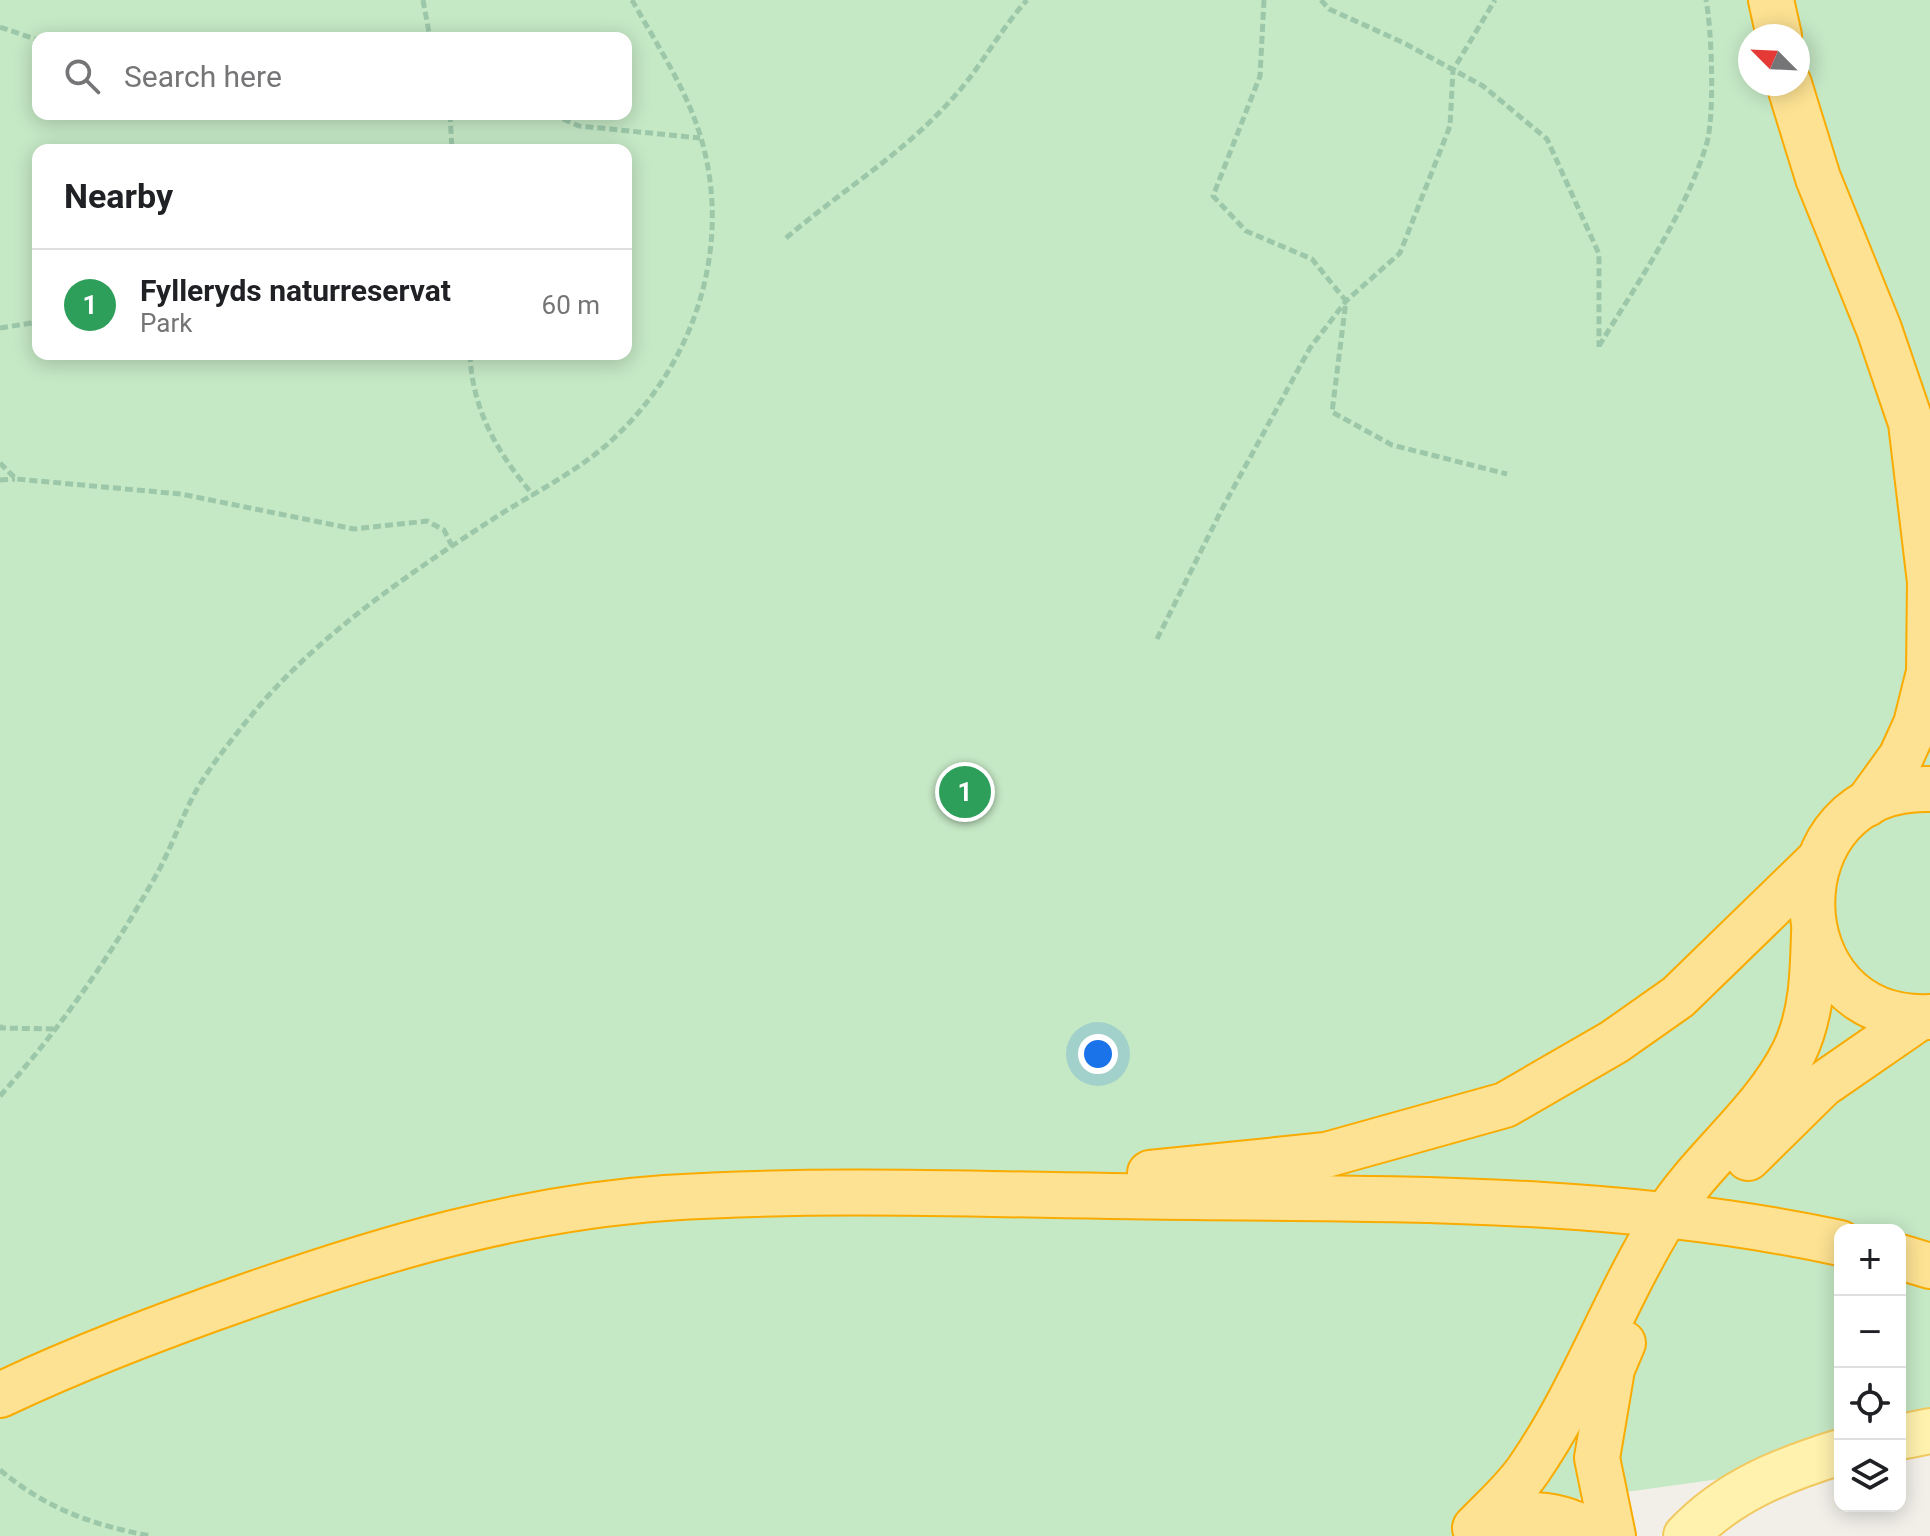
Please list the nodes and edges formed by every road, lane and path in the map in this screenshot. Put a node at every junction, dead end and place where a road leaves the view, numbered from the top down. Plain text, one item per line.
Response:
1 (423, 0) edge
2 (632, 0) edge
3 (1027, 0) edge
4 (1264, 0) edge
5 (1321, 0) edge
6 (1495, 0) edge
7 (1706, 0) edge
8 (1771, 0) edge
9 (1776, 24) edge
10 (0, 27) edge
11 (429, 32) edge
12 (32, 38) edge
13 (1453, 70) junction
14 (1793, 96) edge
15 (450, 120) edge
16 (566, 120) edge
17 (701, 138) junction
18 (452, 144) edge
19 (786, 238) dead end
20 (1346, 301) junction
21 (32, 323) edge
22 (0, 328) edge
23 (470, 360) edge
24 (0, 463) edge
25 (1507, 474) dead end
26 (16, 479) junction
27 (0, 480) edge
28 (534, 496) junction
29 (452, 546) junction
30 (1157, 639) dead end
31 (1930, 789) edge
32 (1867, 804) junction
33 (1817, 862) junction
34 (1814, 933) junction
35 (1924, 1018) edge
36 (0, 1026) edge
37 (57, 1029) junction
38 (0, 1096) edge
39 (1059, 1197) junction
40 (1679, 1218) junction
41 (1834, 1242) edge
42 (1906, 1259) edge
43 (1930, 1266) edge
44 (0, 1395) edge
45 (1930, 1431) edge
46 (1906, 1436) edge
47 (1834, 1454) edge
48 (0, 1470) edge
49 (1469, 1532) edge
50 (151, 1536) edge
51 (1598, 1536) edge
52 (1613, 1536) edge
53 (1686, 1536) edge

1 - 11 path
2 - 17 path
3 - 19 path
4 - 20 path
5 - 13 path
6 - 13 path
7 - 13 path
8 - 9 highway
10 - 12 path
13 - 20 path
14 - 32 highway
15 - 18 path
16 - 17 path
17 - 28 path
20 - 25 path
20 - 30 path
21 - 22 path
23 - 28 path
24 - 26 path
26 - 27 path
26 - 29 path
28 - 29 path
29 - 37 path
31 - 32 highway
32 - 33 highway
33 - 34 highway
33 - 39 highway
34 - 35 highway
34 - 40 highway
35 - 40 highway
36 - 37 path
37 - 38 path
39 - 40 highway
39 - 44 highway
40 - 41 highway
40 - 49 highway
40 - 52 highway
42 - 43 highway
45 - 46 main road
47 - 53 main road
48 - 50 path
49 - 51 highway

